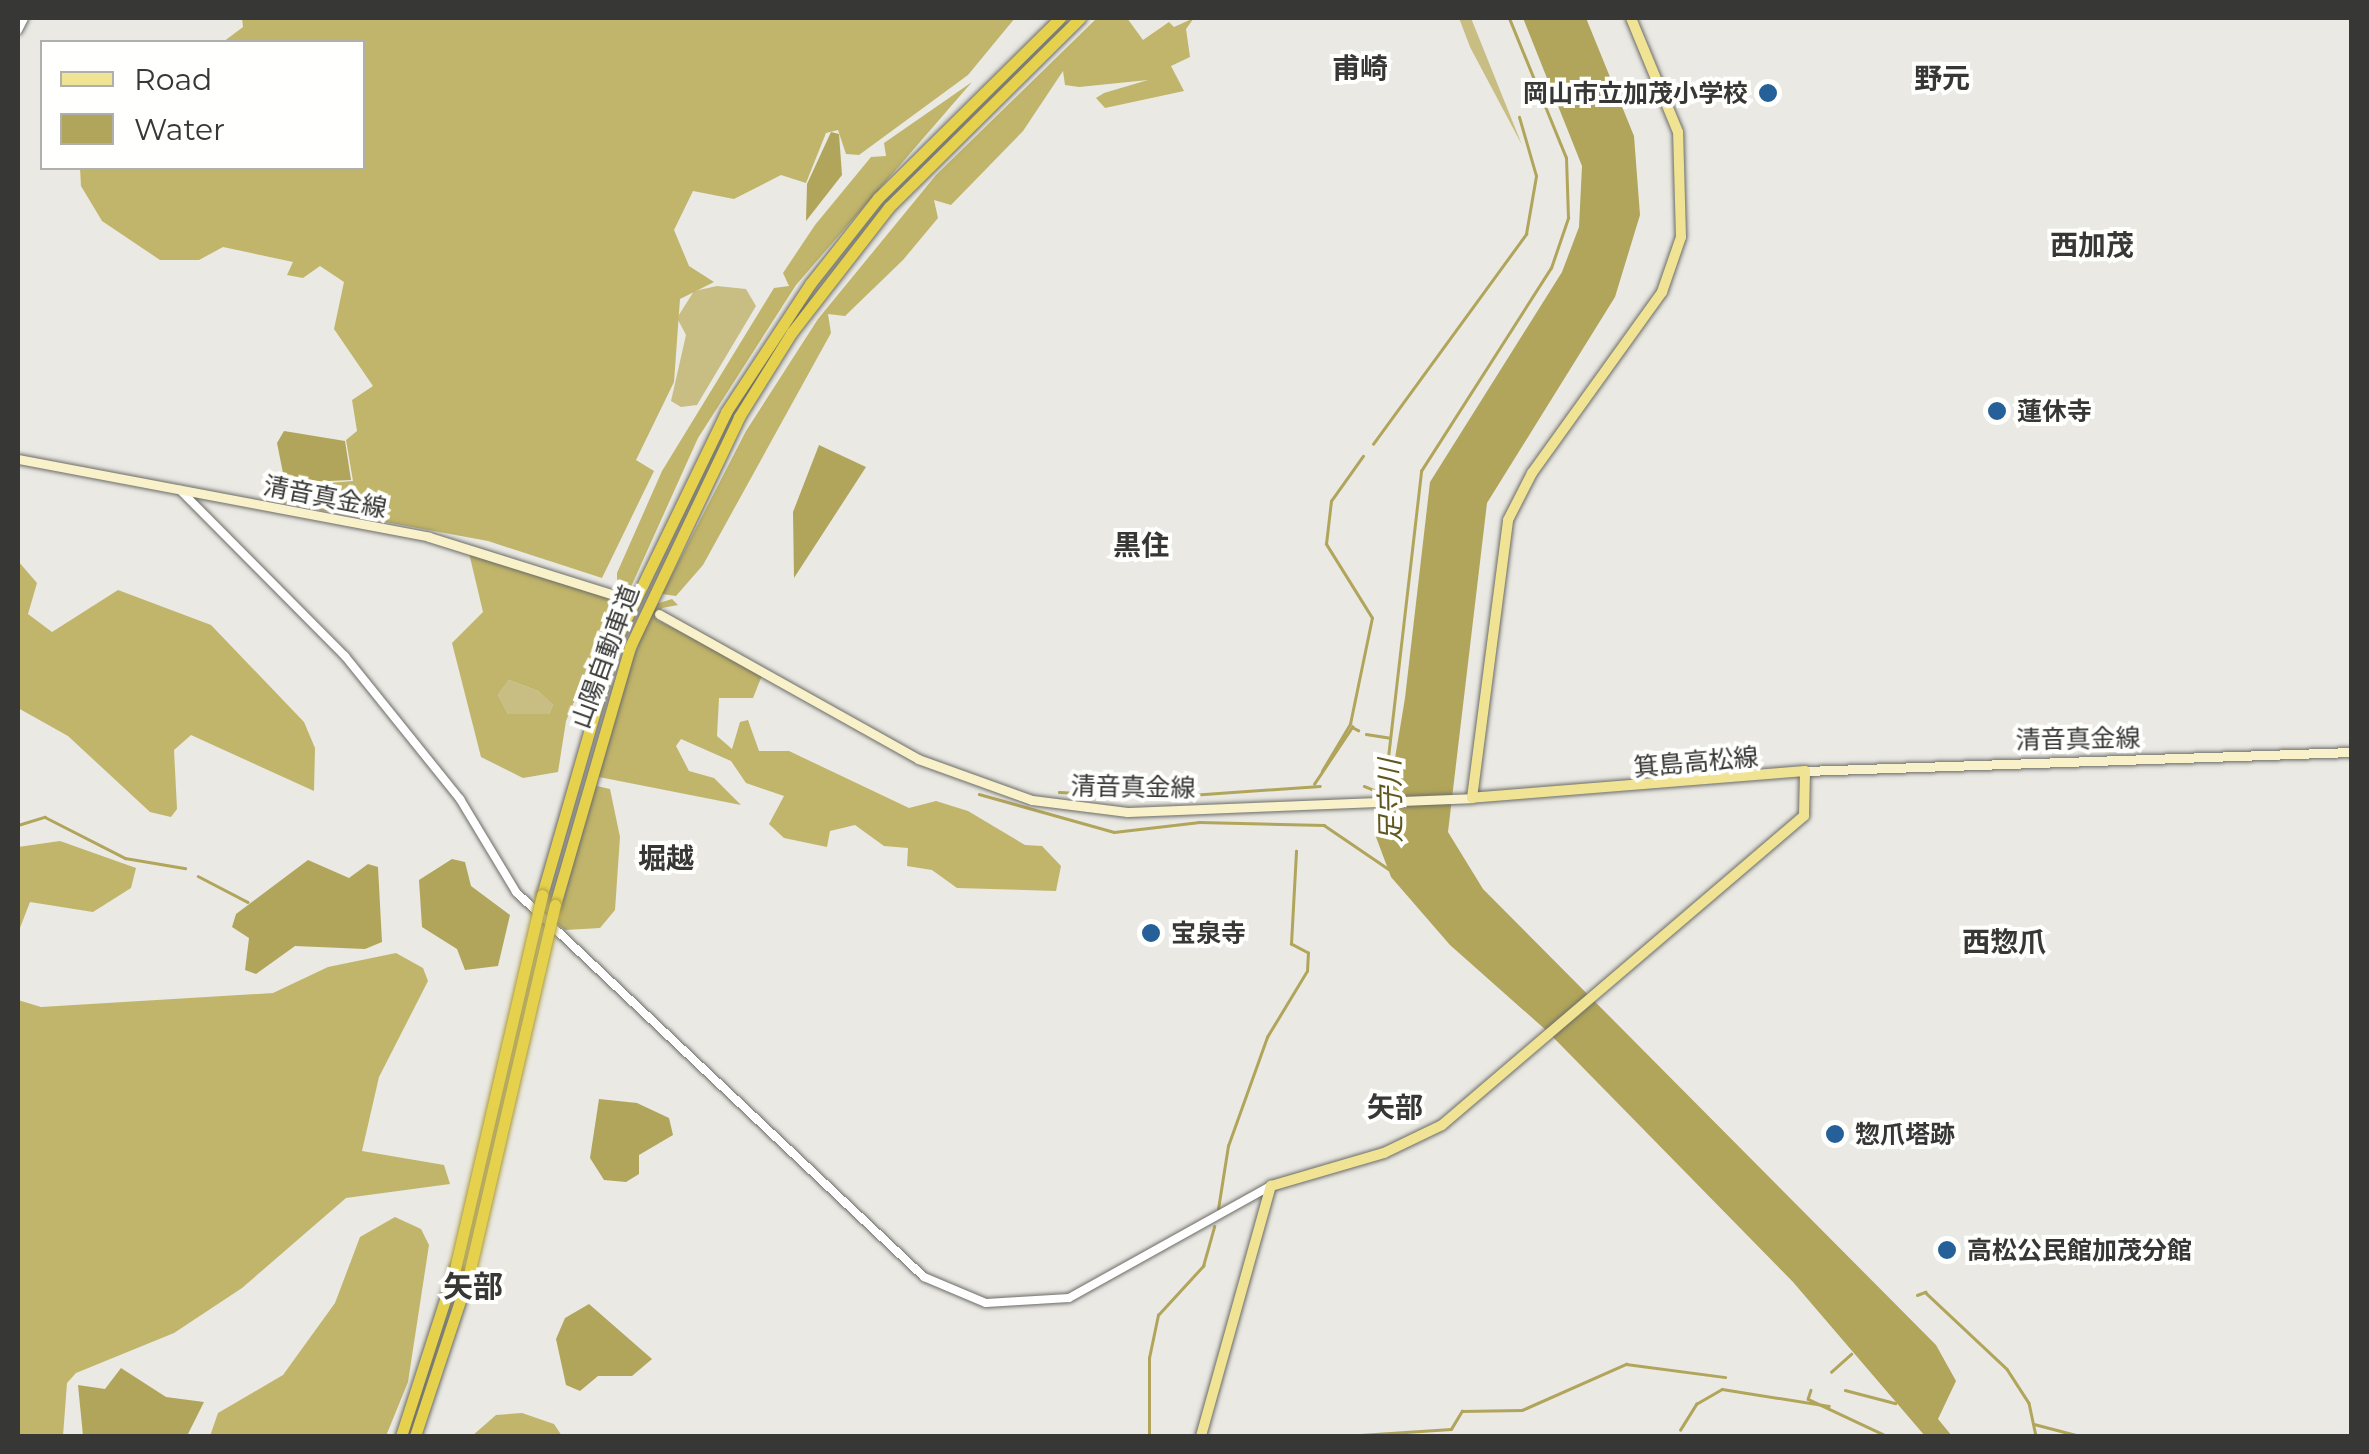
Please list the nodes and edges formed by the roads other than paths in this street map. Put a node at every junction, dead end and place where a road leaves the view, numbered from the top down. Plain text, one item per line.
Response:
1 (24, 18) edge
2 (1060, 18) edge
3 (1082, 18) edge
4 (1631, 18) edge
5 (18, 30) edge
6 (18, 459) edge
7 (180, 490) junction
8 (222, 498) junction
9 (210, 517) junction
10 (620, 597) dead end
11 (658, 614) dead end
12 (2352, 752) edge
13 (1805, 772) junction
14 (1472, 798) junction
15 (1271, 1186) junction
16 (401, 1436) edge
17 (415, 1436) edge
18 (1201, 1436) edge

1 - 5 street
2 - 16 highway, 山陽自動車道, bridge
3 - 17 highway, 山陽自動車道, bridge
4 - 14 main road
6 - 7 main road, 清音真金線
7 - 8 main road, 清音真金線
7 - 9 street
8 - 9 street
8 - 10 main road, 清音真金線
9 - 15 street
11 - 14 main road, 清音真金線
12 - 13 main road, 清音真金線
13 - 14 main road, 箕島高松線
13 - 15 main road
15 - 18 main road

